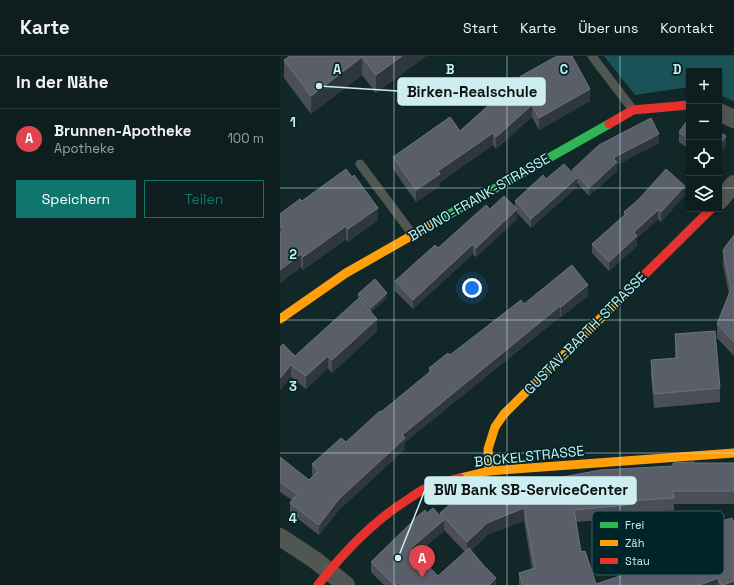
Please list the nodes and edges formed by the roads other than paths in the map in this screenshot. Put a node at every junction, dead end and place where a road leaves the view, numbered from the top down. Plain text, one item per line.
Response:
1 (592, 56) edge
2 (686, 105) edge
3 (633, 110) junction
4 (722, 113) edge
5 (734, 119) edge
6 (360, 164) dead end
7 (734, 184) edge
8 (722, 198) edge
9 (708, 212) edge
10 (413, 234) junction
11 (280, 319) edge
12 (734, 453) edge
13 (489, 471) junction
14 (280, 537) edge
15 (329, 571) junction
16 (318, 585) edge
17 (346, 585) edge

1 - 3 lane
2 - 3 street, BRUNO-FRANK-STRASSE
3 - 10 street, BRUNO-FRANK-STRASSE
4 - 5 street
6 - 10 lane
7 - 8 street
9 - 13 street, GUSTAV-BARTH-STRASSE
10 - 11 street, BRUNO-FRANK-STRASSE
12 - 13 street, BOCKELSTRASSE
13 - 15 street, BOCKELSTRASSE
14 - 15 street
15 - 16 street, BOCKELSTRASSE
15 - 17 street

